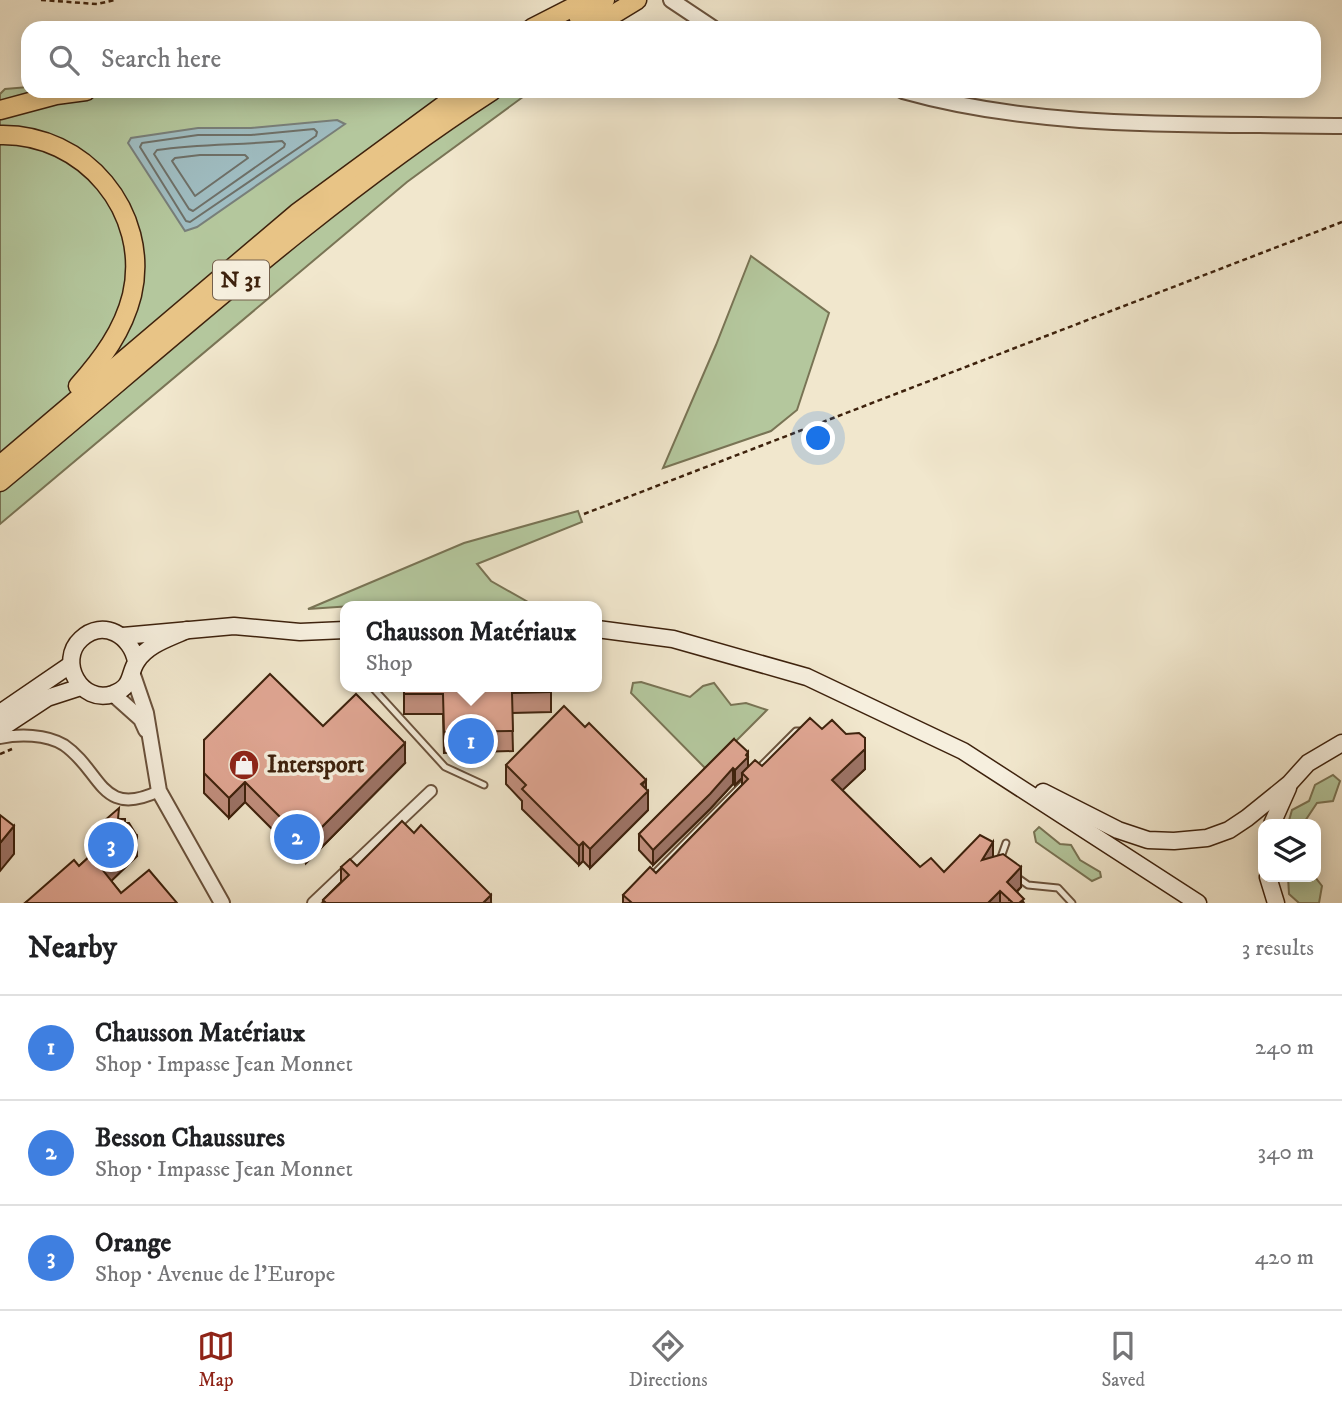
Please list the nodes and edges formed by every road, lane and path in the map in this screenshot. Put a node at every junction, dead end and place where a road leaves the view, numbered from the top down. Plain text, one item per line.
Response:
1 (41, 0) edge
2 (115, 0) edge
3 (587, 0) edge
4 (605, 0) edge
5 (636, 0) edge
6 (677, 4) edge
7 (546, 21) edge
8 (570, 21) edge
9 (602, 21) edge
10 (702, 21) edge
11 (46, 98) edge
12 (453, 98) edge
13 (481, 98) edge
14 (937, 98) edge
15 (0, 110) edge
16 (1342, 126) edge
17 (0, 135) edge
18 (1342, 222) edge
19 (107, 394) junction
20 (0, 456) edge
21 (0, 465) edge
22 (0, 482) edge
23 (0, 493) edge
24 (584, 514) dead end
25 (187, 630) junction
26 (340, 630) edge
27 (602, 630) edge
28 (123, 636) junction
29 (70, 665) junction
30 (135, 669) junction
31 (81, 687) junction
32 (377, 692) edge
33 (113, 694) junction
34 (0, 713) edge
35 (0, 729) edge
36 (807, 732) edge
37 (148, 735) junction
38 (0, 738) edge
39 (1342, 743) edge
40 (12, 749) dead end
41 (963, 751) junction
42 (0, 754) edge
43 (1289, 784) junction
44 (484, 785) dead end
45 (159, 791) junction
46 (431, 791) dead end
47 (1274, 819) edge
48 (1006, 843) dead end
49 (1001, 866) edge
50 (1010, 873) edge
51 (1270, 882) edge
52 (644, 884) edge
53 (222, 903) edge
54 (313, 903) edge
55 (1072, 903) edge
56 (1198, 903) edge
57 (1276, 903) edge

1 - 2 path
3 - 7 highway
4 - 8 highway
5 - 9 highway
6 - 10 street
11 - 15 highway
12 - 21 highway, N 31
13 - 19 highway, N 31
14 - 16 street
17 - 20 highway
18 - 24 path
19 - 22 highway, N 31
19 - 23 highway
25 - 26 main road
25 - 28 main road
25 - 30 main road
27 - 41 main road
28 - 29 main road
28 - 30 main road
29 - 31 main road
29 - 34 main road
30 - 33 main road
30 - 37 street
31 - 33 main road
31 - 35 main road
32 - 44 lane
33 - 37 street
36 - 52 lane
37 - 45 street
38 - 45 street
39 - 43 main road
40 - 42 path
41 - 43 main road
41 - 56 main road
43 - 47 main road
45 - 53 street
46 - 54 street
48 - 49 lane
50 - 55 lane
51 - 57 main road

